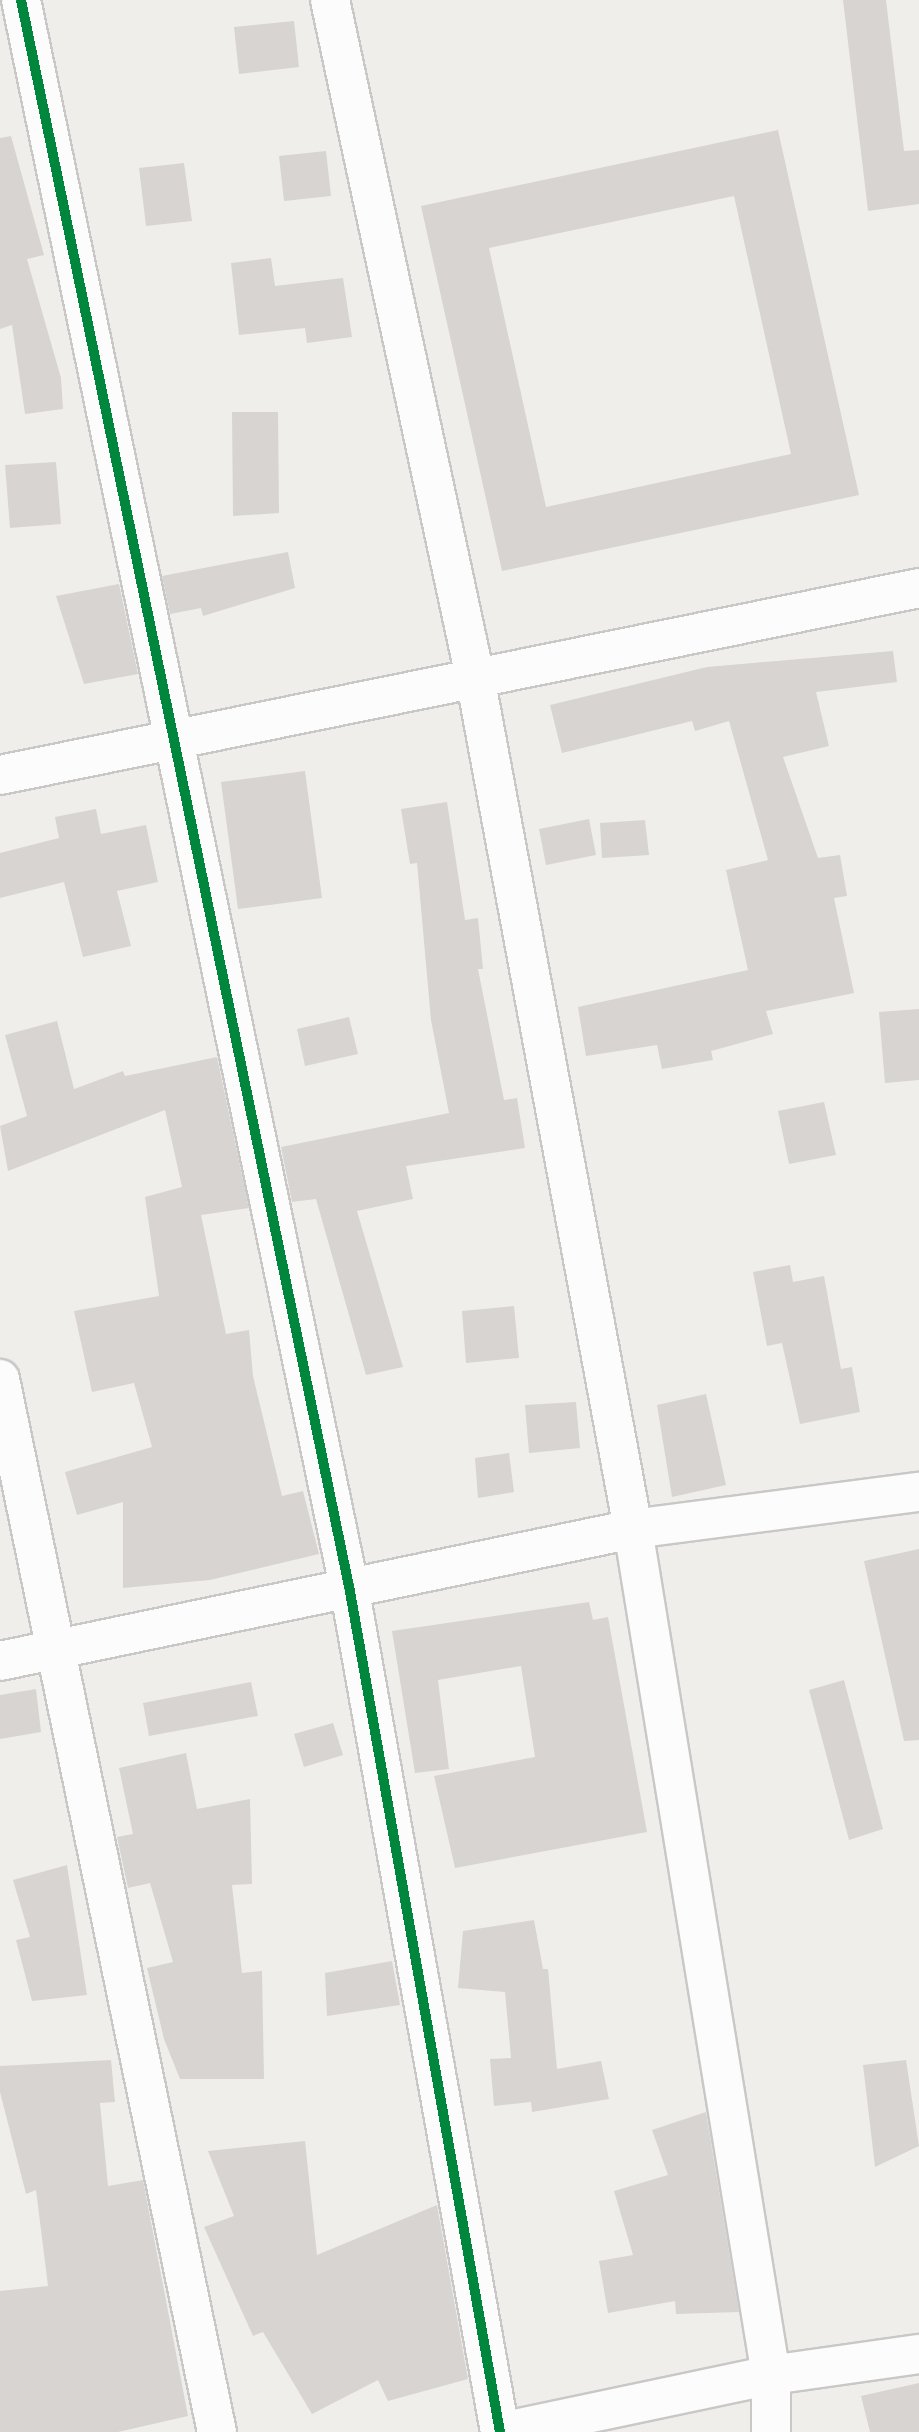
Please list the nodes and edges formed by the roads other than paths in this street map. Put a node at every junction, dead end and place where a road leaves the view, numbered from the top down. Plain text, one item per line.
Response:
1 (21, 0) edge
2 (330, 0) edge
3 (919, 588) edge
4 (474, 677) junction
5 (172, 737) junction
6 (0, 775) edge
7 (0, 1380) edge
8 (919, 1492) edge
9 (633, 1529) junction
10 (349, 1586) junction
11 (61, 1650) junction
12 (0, 1661) edge
13 (919, 2354) edge
14 (771, 2375) junction
15 (217, 2432) edge
16 (500, 2432) edge
17 (771, 2432) edge

1 - 5 street
2 - 4 street
3 - 4 street
4 - 5 street
4 - 9 street
5 - 6 street
5 - 10 street
7 - 11 street
8 - 9 street
9 - 10 street
9 - 14 street
10 - 11 street
10 - 16 street
11 - 12 street
11 - 15 street
13 - 14 street
14 - 16 street
14 - 17 street

